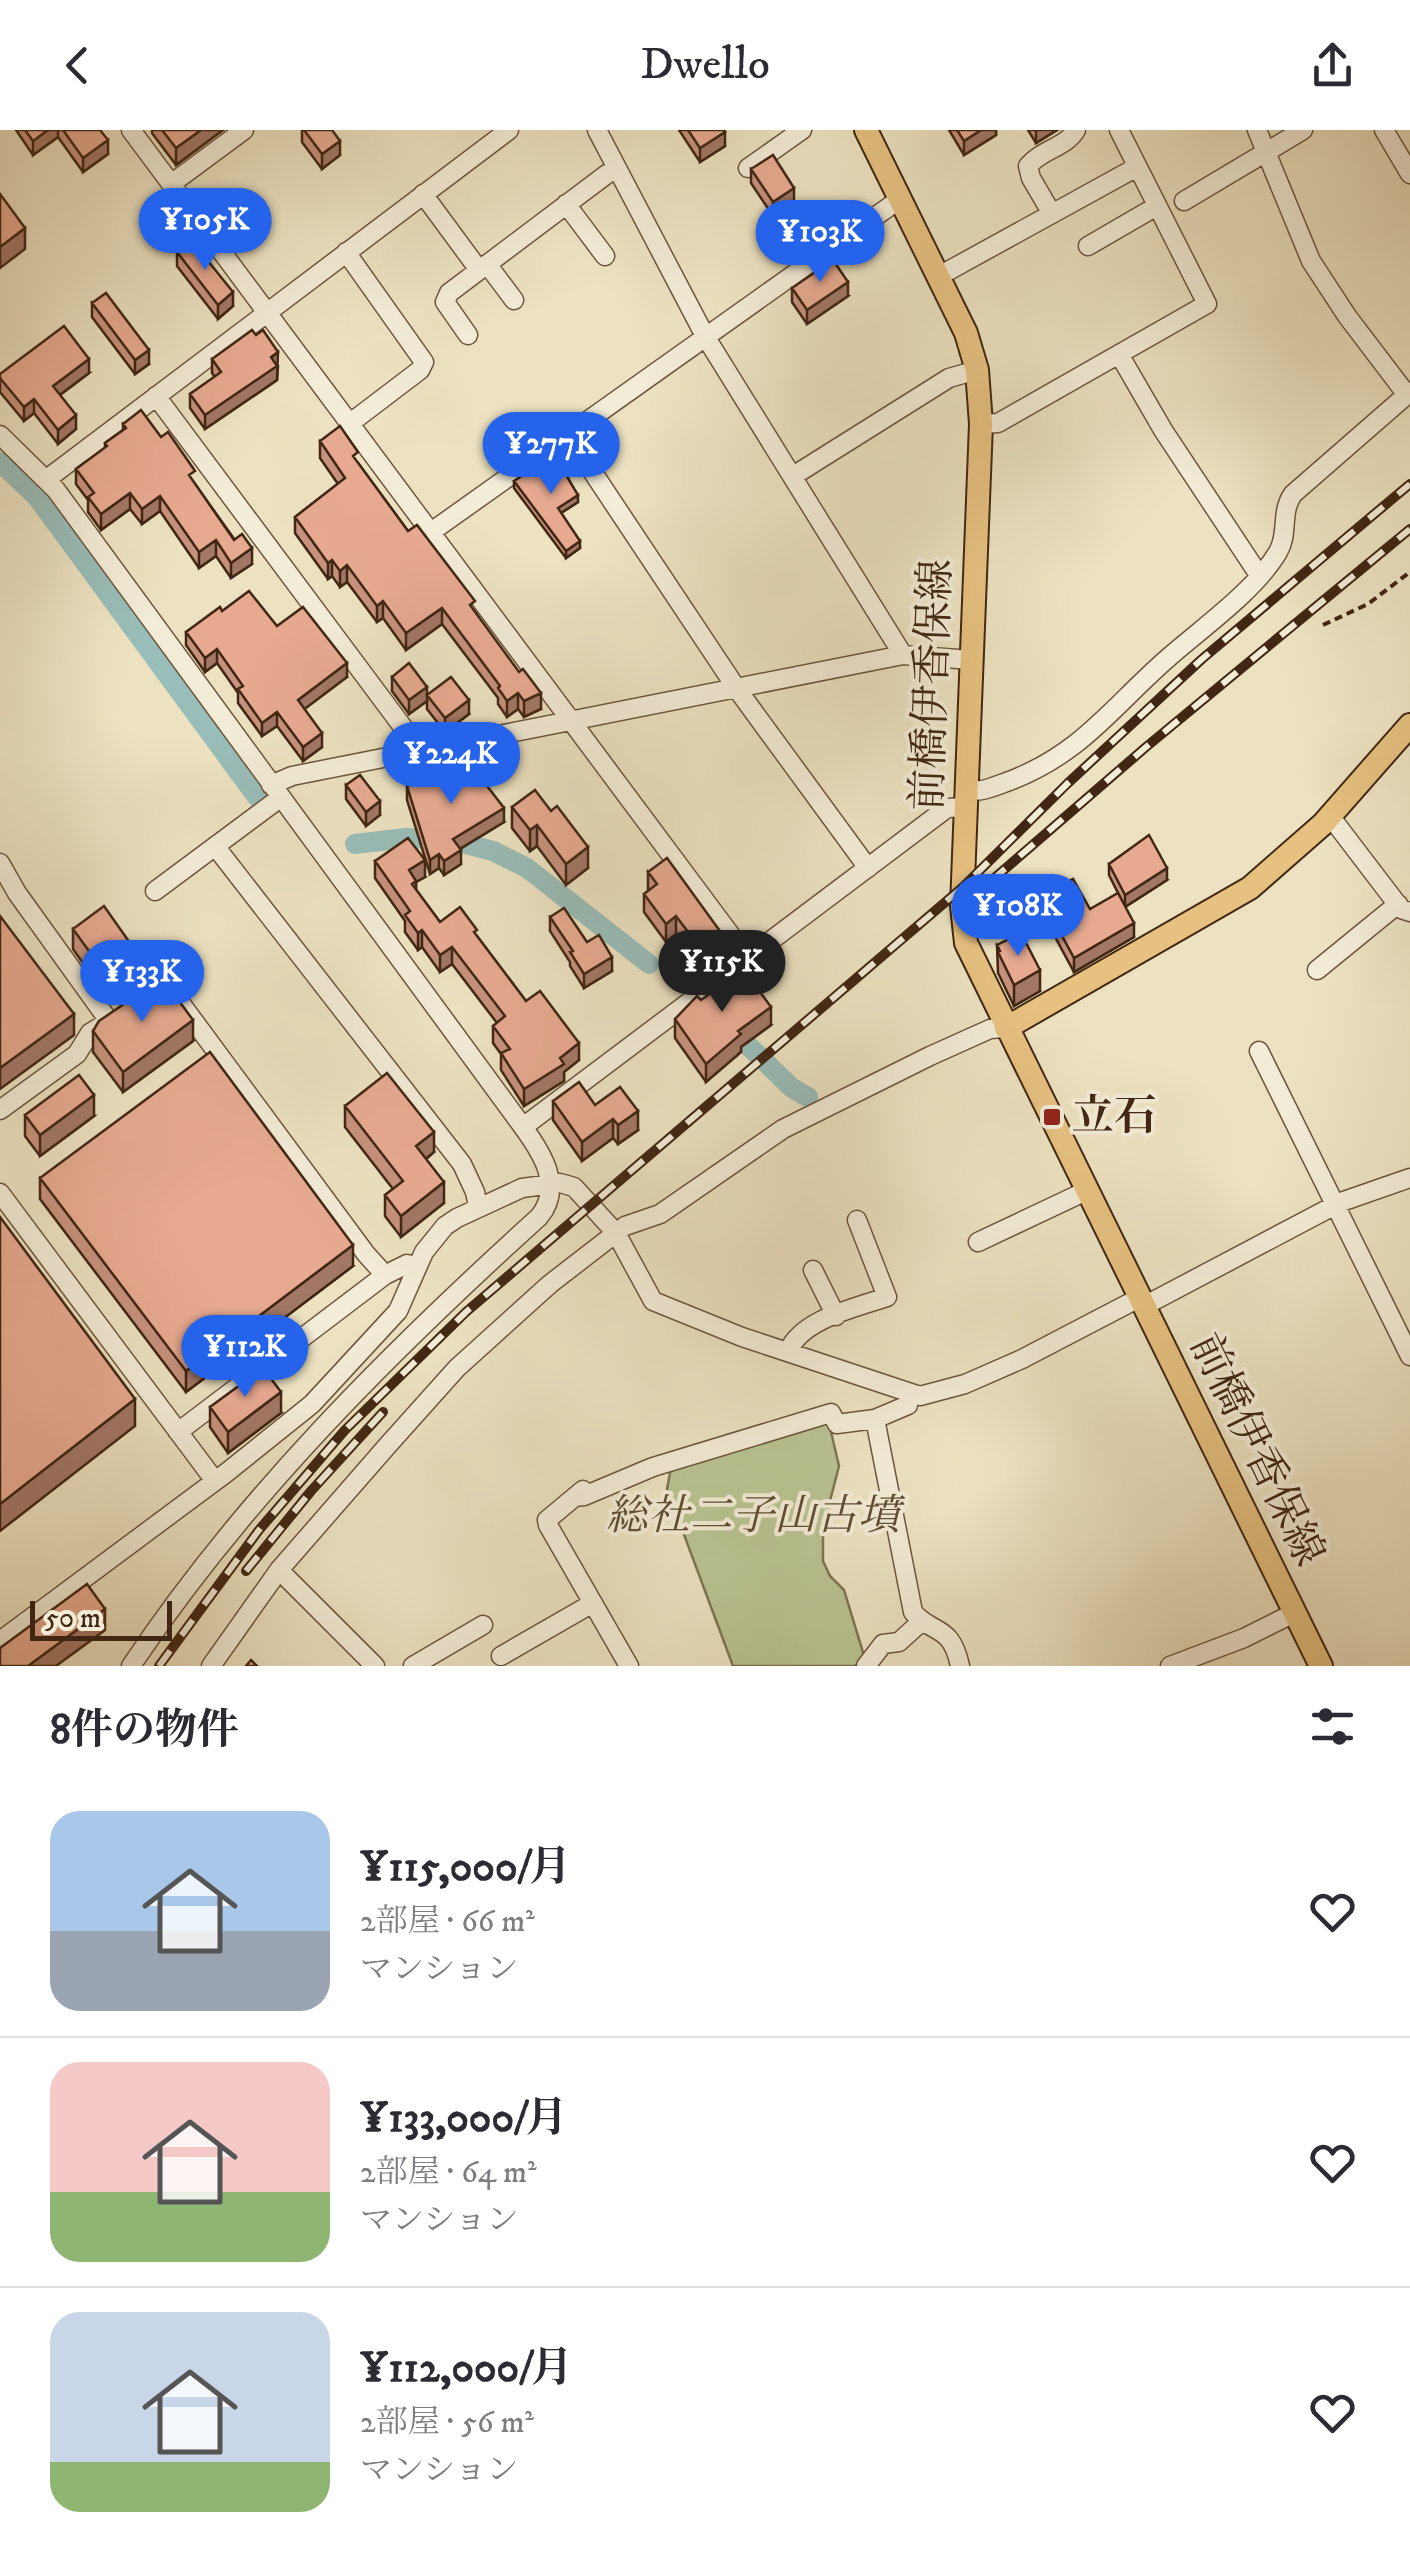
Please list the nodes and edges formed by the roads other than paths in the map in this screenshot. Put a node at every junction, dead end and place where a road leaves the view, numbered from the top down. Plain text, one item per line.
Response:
1 (131, 130) edge
2 (244, 130) edge
3 (509, 130) edge
4 (597, 130) edge
5 (802, 130) edge
6 (866, 130) edge
7 (1076, 130) edge
8 (1119, 130) edge
9 (1256, 130) edge
10 (1303, 130) edge
11 (1384, 130) edge
12 (1266, 152) junction
13 (1138, 167) junction
14 (748, 168) edge
15 (618, 170) junction
16 (1410, 174) edge
17 (172, 184) junction
18 (423, 194) junction
19 (900, 200) junction
20 (1184, 201) dead end
21 (566, 204) junction
22 (1156, 206) junction
23 (1052, 214) junction
24 (1088, 246) dead end
25 (346, 252) junction
26 (605, 256) dead end
27 (483, 267) junction
28 (938, 276) junction
29 (514, 300) dead end
30 (265, 313) junction
31 (468, 335) dead end
32 (705, 336) junction
33 (1119, 354) junction
34 (976, 370) junction
35 (1408, 393) edge
36 (156, 396) junction
37 (348, 424) junction
38 (980, 424) junction
39 (568, 435) junction
40 (0, 436) edge
41 (793, 476) junction
42 (47, 479) junction
43 (430, 532) junction
44 (1259, 575) junction
45 (903, 655) junction
46 (972, 660) junction
47 (737, 689) junction
48 (571, 721) junction
49 (1410, 725) edge
50 (420, 750) junction
51 (275, 792) junction
52 (967, 799) junction
53 (1330, 816) junction
54 (215, 846) junction
55 (0, 863) edge
56 (868, 868) junction
57 (154, 891) dead end
58 (1404, 908) edge
59 (747, 957) junction
60 (1317, 970) dead end
61 (123, 1011) junction
62 (1006, 1028) junction
63 (1258, 1051) dead end
64 (0, 1110) edge
65 (523, 1126) junction
66 (1410, 1178) edge
67 (551, 1184) junction
68 (1086, 1191) junction
69 (0, 1193) edge
70 (1335, 1205) junction
71 (478, 1207) junction
72 (857, 1220) dead end
73 (616, 1232) junction
74 (978, 1242) dead end
75 (417, 1266) junction
76 (814, 1270) dead end
77 (385, 1274) junction
78 (1141, 1302) junction
79 (836, 1316) junction
80 (788, 1352) junction
81 (1410, 1356) edge
82 (910, 1395) junction
83 (875, 1419) junction
84 (178, 1432) junction
85 (215, 1481) junction
86 (279, 1570) junction
87 (593, 1602) junction
88 (1294, 1613) junction
89 (922, 1621) junction
90 (482, 1625) dead end
91 (3, 1632) edge
92 (501, 1656) dead end
93 (131, 1666) edge
94 (211, 1666) edge
95 (375, 1666) edge
96 (413, 1666) edge
97 (629, 1666) edge
98 (866, 1666) edge
99 (960, 1666) edge
100 (1170, 1666) edge
101 (1321, 1666) edge

1 - 17 street
2 - 17 street
3 - 18 street
4 - 15 street
5 - 14 street
6 - 19 main road, 前橋伊香保線
7 - 23 street
8 - 13 street
9 - 12 street
10 - 12 street
11 - 16 street
12 - 20 street
12 - 35 street
13 - 22 street
13 - 23 street
15 - 21 street
15 - 32 street
17 - 30 street
18 - 25 street
18 - 27 street
19 - 28 main road, 前橋伊香保線
19 - 32 street
21 - 26 street
21 - 27 street
22 - 24 street
22 - 33 street
23 - 28 street
25 - 30 street
25 - 37 street
27 - 29 street
27 - 31 street
28 - 34 main road, 前橋伊香保線
30 - 36 street
30 - 37 street
32 - 39 street
32 - 41 street
33 - 38 street
33 - 44 street
34 - 38 main road, 前橋伊香保線
34 - 41 street
35 - 44 street
36 - 42 street
36 - 50 street
37 - 43 street
38 - 46 main road, 前橋伊香保線
39 - 43 street
39 - 47 street
40 - 42 street
41 - 45 street
42 - 51 street
43 - 48 street
44 - 52 street
45 - 46 street
45 - 47 street
46 - 52 main road, 前橋伊香保線
47 - 48 street
47 - 56 street
48 - 50 street
48 - 59 street
49 - 53 main road
50 - 51 street
51 - 54 street
51 - 65 street
52 - 56 street
52 - 62 main road, 前橋伊香保線
53 - 58 street
53 - 62 main road
54 - 57 street
54 - 71 street
55 - 61 street
56 - 59 street
58 - 60 street
59 - 65 street
61 - 64 street
61 - 77 street
62 - 68 main road, 前橋伊香保線
62 - 73 street
63 - 70 street
65 - 67 street
66 - 70 street
67 - 71 street
67 - 73 street
67 - 93 street
68 - 74 street
68 - 78 main road, 前橋伊香保線
69 - 84 street
70 - 78 street
70 - 81 street
71 - 75 street
72 - 79 street
73 - 80 street
73 - 86 street
75 - 77 street
75 - 85 street
76 - 79 street
77 - 84 street
78 - 82 street
78 - 88 main road, 前橋伊香保線
79 - 80 street
80 - 82 street
82 - 83 street
83 - 87 street
83 - 89 street
84 - 85 street
85 - 91 street
86 - 94 street
86 - 95 street
87 - 92 street
87 - 97 street
88 - 100 street
88 - 101 main road, 前橋伊香保線
89 - 98 street
89 - 99 street
90 - 96 street

